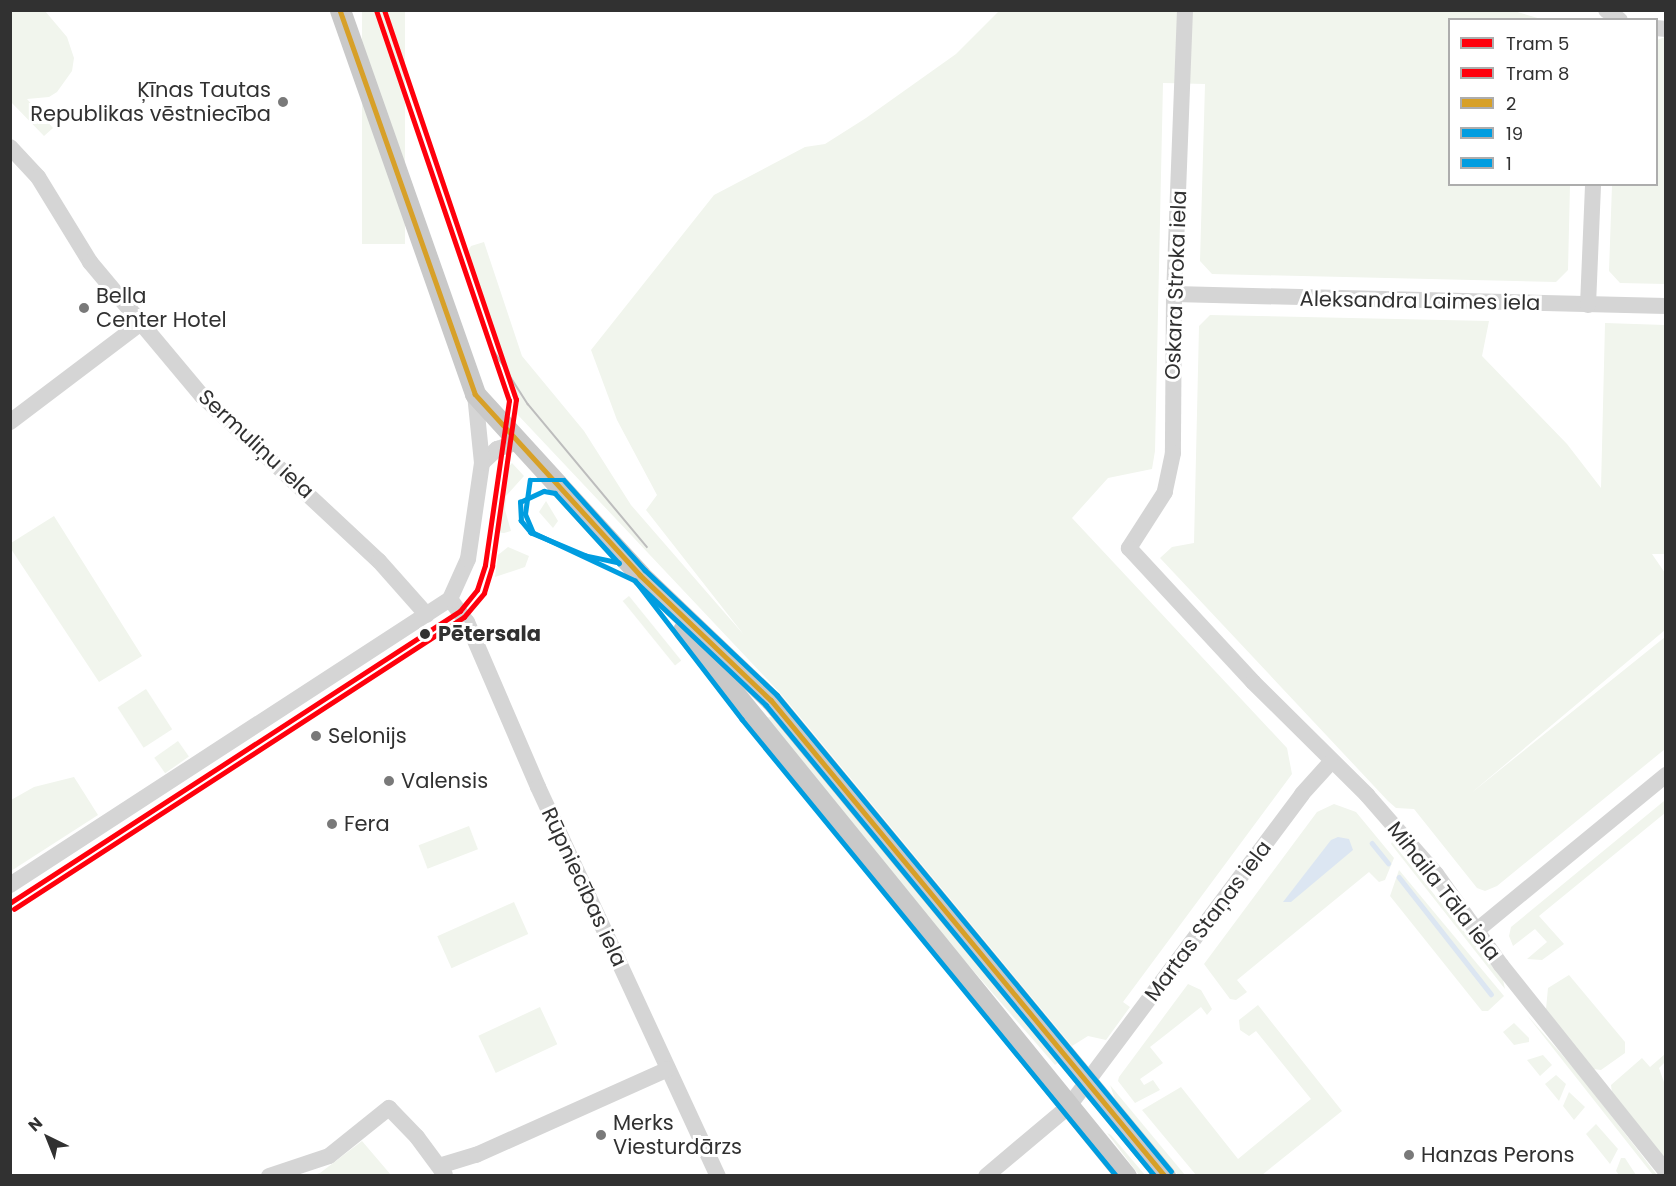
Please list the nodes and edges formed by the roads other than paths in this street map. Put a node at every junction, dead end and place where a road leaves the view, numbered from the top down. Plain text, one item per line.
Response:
1 (340, 10) edge
2 (1185, 10) edge
3 (10, 147) edge
4 (1593, 186) edge
5 (1174, 294) junction
6 (1588, 305) junction
7 (1665, 306) edge
8 (142, 322) junction
9 (475, 394) junction
10 (10, 422) edge
11 (518, 442) junction
12 (482, 463) junction
13 (1130, 548) joint
14 (640, 575) junction
15 (450, 599) junction
16 (427, 615) junction
17 (771, 700) junction
18 (748, 715) junction
19 (1330, 763) junction
20 (1665, 776) edge
21 (10, 885) edge
22 (1476, 931) junction
23 (668, 1069) junction
24 (1087, 1081) junction
25 (1069, 1106) junction
26 (442, 1171) edge
27 (1665, 1172) edge
28 (269, 1176) edge
29 (718, 1176) edge
30 (986, 1176) edge
31 (1126, 1176) edge
32 (1165, 1176) edge

1 - 9 main road
2 - 5 street, Oskara Stroka iela
3 - 8 street, Sermuliņu iela
4 - 6 street
5 - 6 street, Aleksandra Laimes iela
5 - 13 street, Oskara Stroka iela
6 - 7 street, Aleksandra Laimes iela
8 - 10 street
8 - 16 street, Sermuliņu iela
9 - 11 main road
9 - 12 street
11 - 12 street
11 - 14 main road
12 - 15 street
13 - 19 street, Mihaila Tāla iela
14 - 17 main road
14 - 18 main road
15 - 16 street
15 - 23 street, Rūpniecības iela
16 - 21 street
17 - 18 main road
17 - 24 main road
18 - 25 main road
19 - 22 street, Mihaila Tāla iela
19 - 24 street, Martas Staņas iela
20 - 22 street
22 - 27 street, Mihaila Tāla iela
23 - 26 street
23 - 29 street, Rūpniecības iela
24 - 25 street, Martas Staņas iela
24 - 32 main road
25 - 30 street, Martas Staņas iela
25 - 31 main road
26 - 28 street

